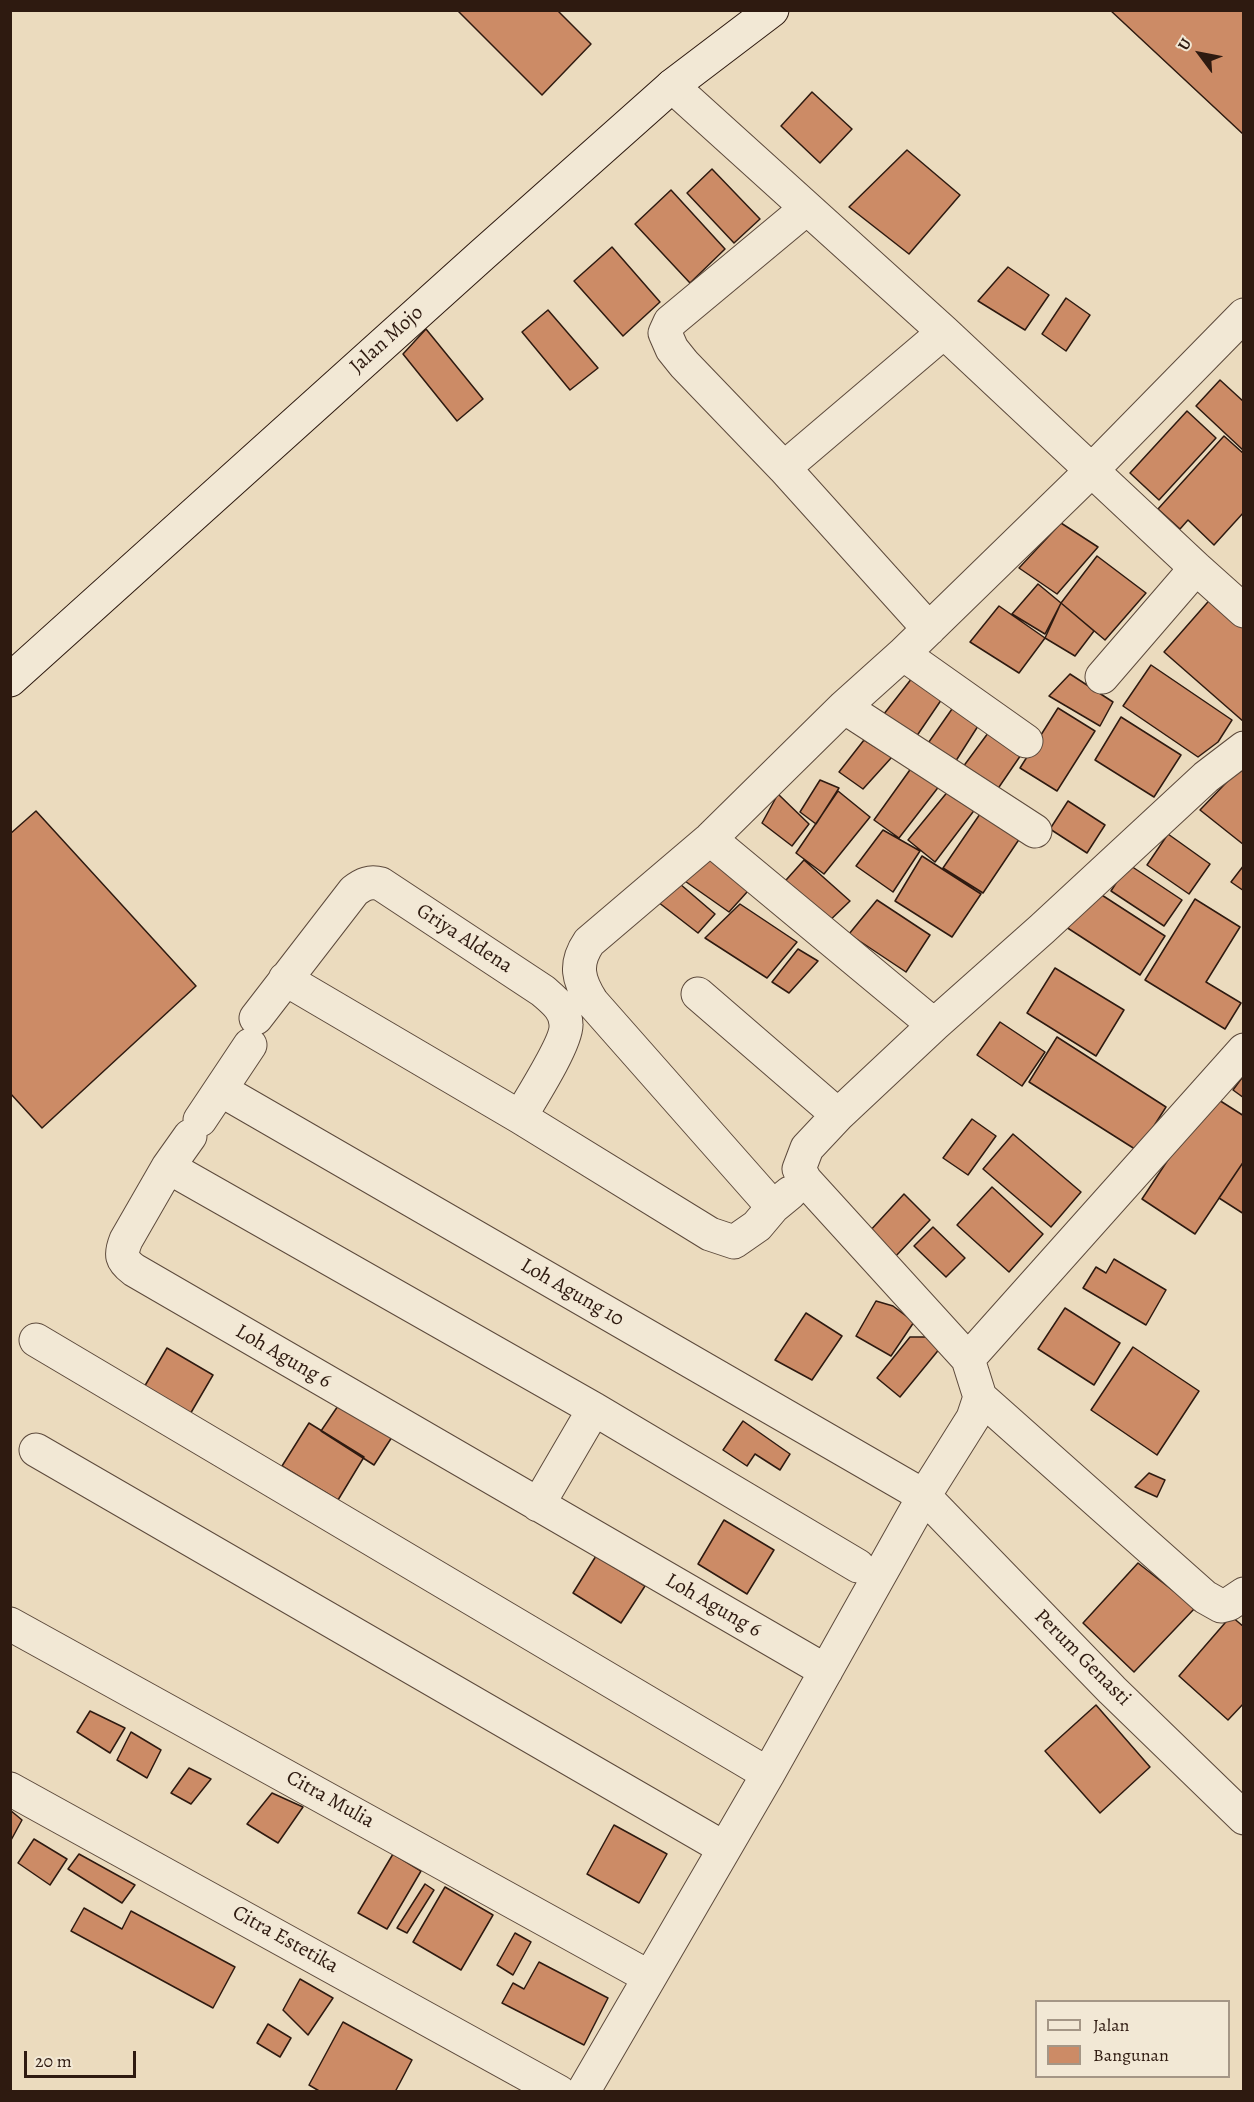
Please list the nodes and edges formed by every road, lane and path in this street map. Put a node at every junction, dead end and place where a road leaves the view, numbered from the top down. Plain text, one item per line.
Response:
1 (772, 10) edge
2 (672, 86) junction
3 (807, 208) junction
4 (1244, 315) edge
5 (944, 332) junction
6 (784, 468) junction
7 (1091, 471) junction
8 (1196, 568) junction
9 (1244, 611) edge
10 (929, 629) junction
11 (903, 654) junction
12 (1102, 677) dead end
13 (10, 680) edge
14 (844, 707) junction
15 (1026, 741) dead end
16 (1244, 748) edge
17 (1035, 831) dead end
18 (710, 838) junction
19 (285, 979) junction
20 (699, 994) dead end
21 (934, 1025) junction
22 (1244, 1050) edge
23 (221, 1090) junction
24 (838, 1115) junction
25 (520, 1117) junction
26 (168, 1167) junction
27 (805, 1180) junction
28 (773, 1207) junction
29 (36, 1340) dead end
30 (969, 1359) junction
31 (980, 1397) junction
32 (594, 1409) junction
33 (36, 1450) dead end
34 (924, 1496) junction
35 (537, 1505) junction
36 (858, 1566) dead end
37 (1244, 1594) edge
38 (10, 1624) edge
39 (826, 1671) junction
40 (768, 1774) junction
41 (10, 1789) edge
42 (1244, 1818) edge
43 (724, 1848) junction
44 (649, 1977) junction
45 (559, 2091) edge
46 (583, 2091) edge

1 - 2 street, Jalan Mojo
2 - 3 street
2 - 13 street, Jalan Mojo
3 - 5 street
3 - 6 street
4 - 7 street
5 - 6 street
5 - 7 street
6 - 10 street
7 - 8 street
7 - 10 street
8 - 9 street
8 - 12 street
10 - 11 street
11 - 14 street
11 - 15 street
14 - 17 street
14 - 18 street
16 - 21 street
18 - 21 street
18 - 28 street
19 - 23 street, Griya Aldena
19 - 25 street
19 - 25 street, Griya Aldena
20 - 24 street
21 - 24 street
22 - 30 street
23 - 26 street, Loh Agung 6
23 - 34 street, Loh Agung 10
24 - 27 street
25 - 28 street
26 - 32 street
26 - 35 street, Loh Agung 6
27 - 28 street
27 - 30 street
29 - 40 street
30 - 31 street
31 - 34 street
31 - 37 street
32 - 35 street
32 - 36 street
33 - 43 street
34 - 39 street
34 - 42 street, Perum Genasti
35 - 39 street, Loh Agung 6
38 - 44 street, Citra Mulia
39 - 40 street
40 - 43 street
41 - 45 street, Citra Estetika
43 - 44 street
44 - 46 street

